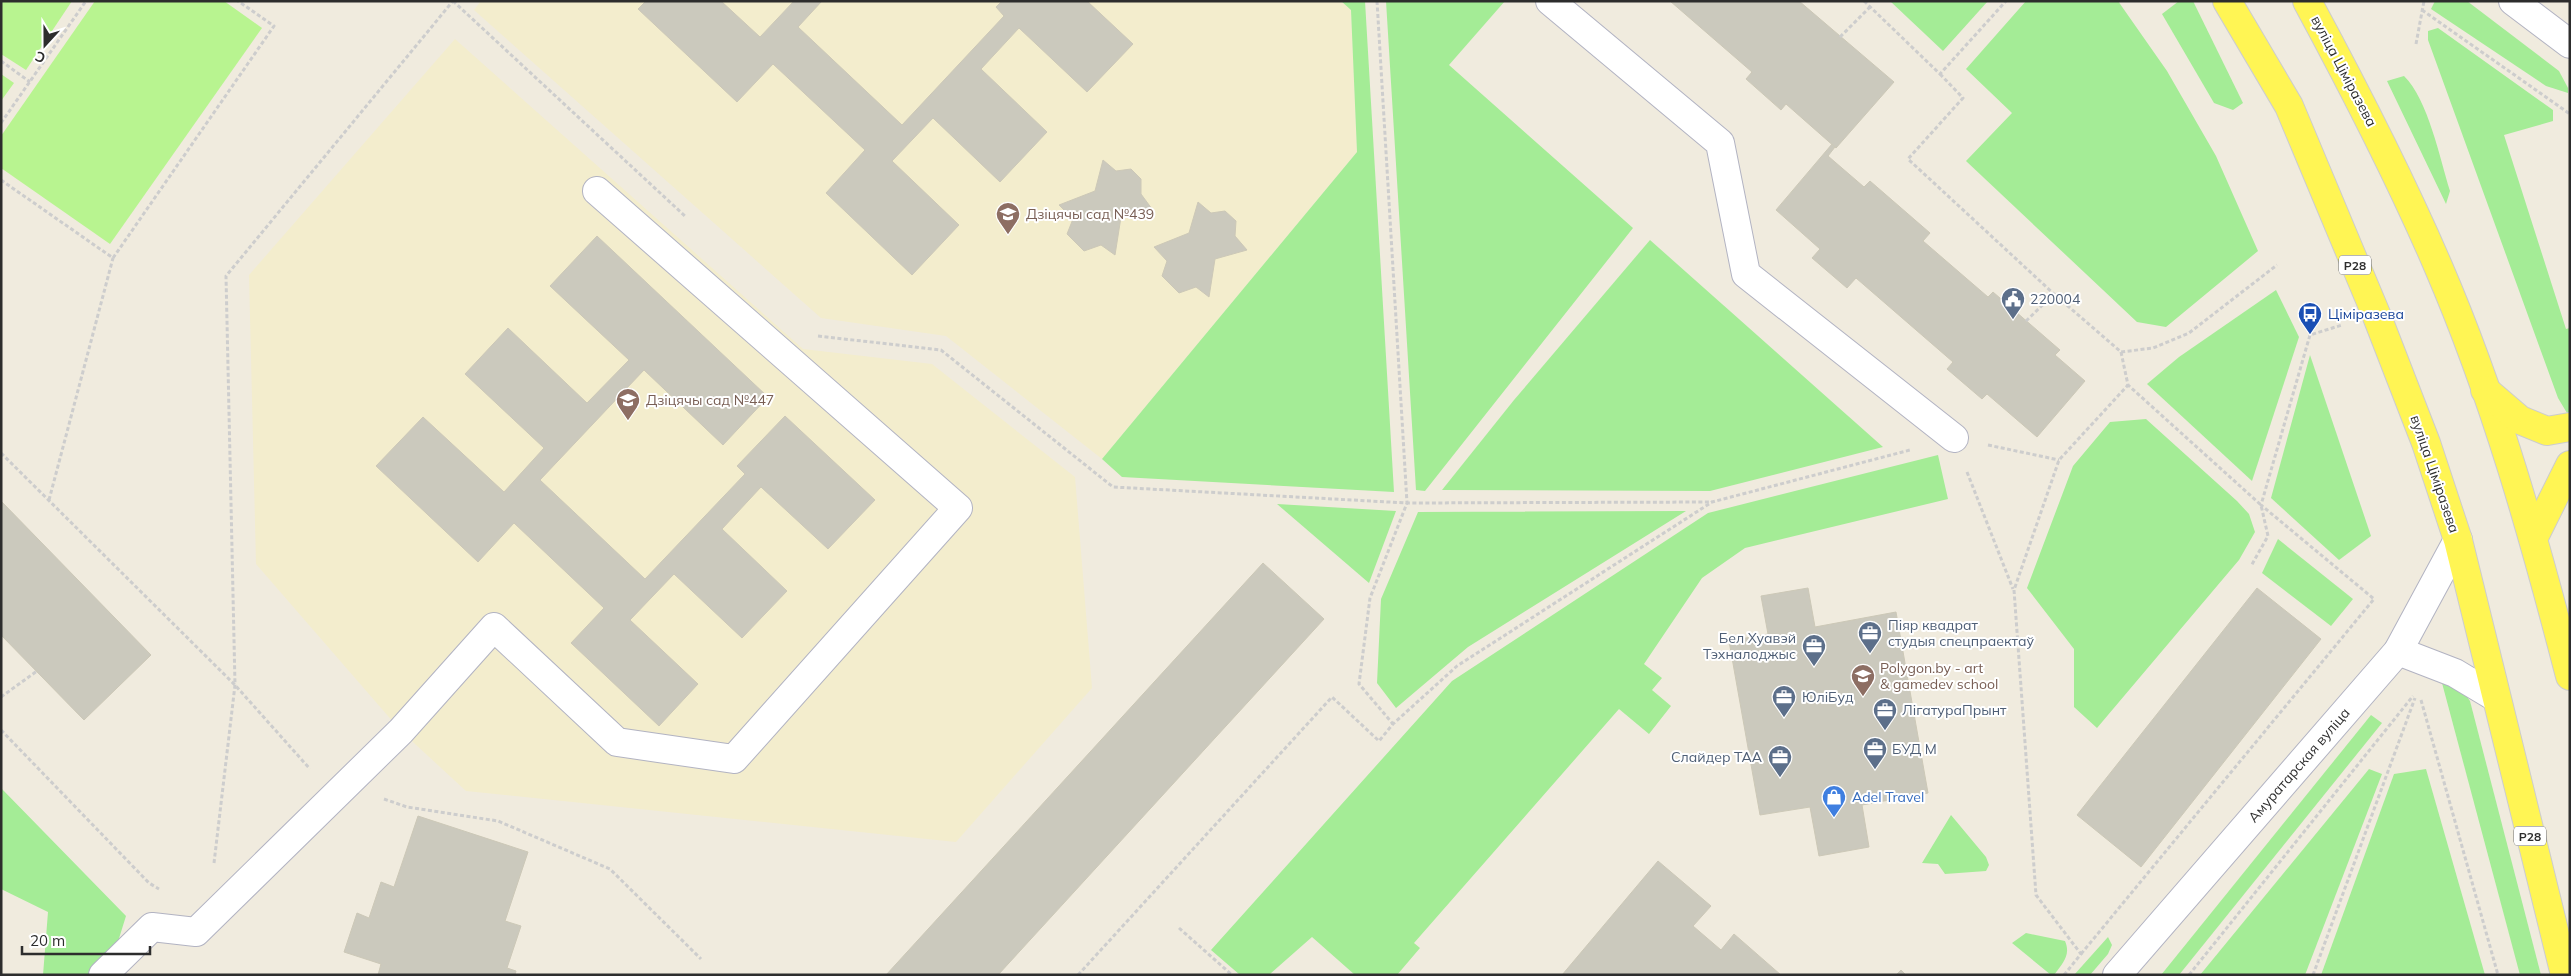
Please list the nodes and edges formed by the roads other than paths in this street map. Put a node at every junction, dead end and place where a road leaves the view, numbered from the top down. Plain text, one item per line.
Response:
1 (1550, 1) edge
2 (2307, 1) edge
3 (2513, 1) edge
4 (2233, 3) edge
5 (2570, 44) edge
6 (598, 191) dead end
7 (2485, 390) junction
8 (2570, 427) edge
9 (1954, 438) road end
10 (2570, 465) edge
11 (2534, 537) junction
12 (2458, 540) junction
13 (2398, 651) junction
14 (2570, 676) edge
15 (2495, 697) junction
16 (103, 975) edge
17 (2117, 975) edge
18 (2565, 975) edge

1 - 9 street
2 - 7 main road, вуліца Ціміразева
3 - 5 street
4 - 12 main road, вуліца Ціміразева / Р28
6 - 16 street
7 - 8 main road
7 - 11 main road, вуліца Ціміразева
10 - 11 main road
11 - 14 main road, вуліца Ціміразева
12 - 13 street, Амуратарская вуліца
12 - 15 main road, вуліца Ціміразева / Р28
13 - 15 street
13 - 17 street, Амуратарская вуліца
15 - 18 main road, вуліца Ціміразева / Р28

